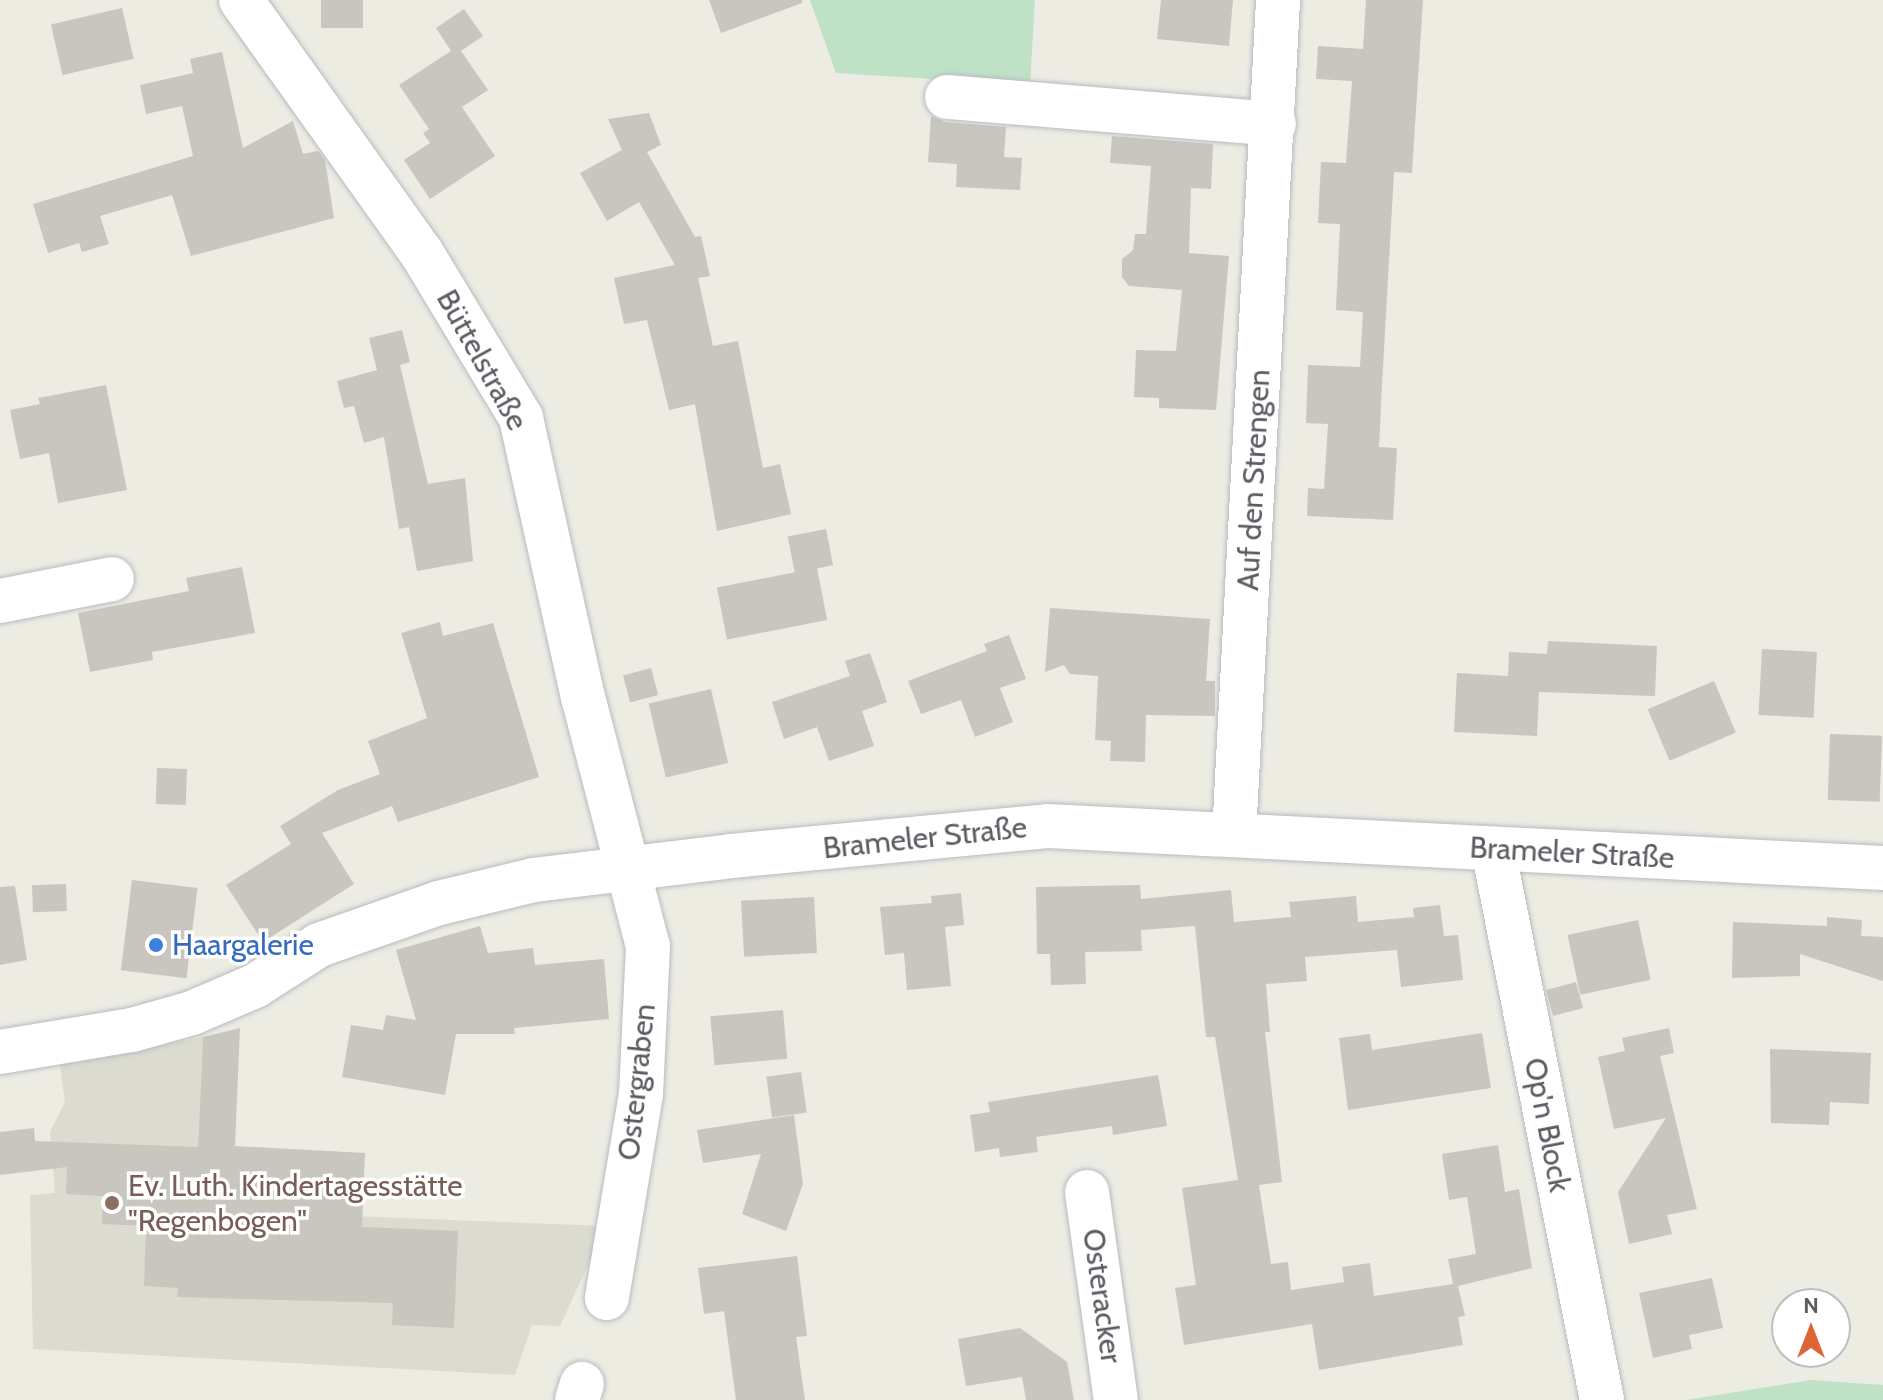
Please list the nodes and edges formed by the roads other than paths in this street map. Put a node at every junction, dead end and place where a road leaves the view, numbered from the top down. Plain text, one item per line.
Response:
1 (241, 0) edge
2 (1278, 0) edge
3 (947, 97) dead end
4 (1274, 124) junction
5 (112, 579) dead end
6 (0, 601) edge
7 (1234, 835) junction
8 (1493, 849) junction
9 (631, 866) junction
10 (1883, 868) edge
11 (0, 1052) edge
12 (1087, 1192) dead end
13 (607, 1298) dead end
14 (1116, 1400) edge
15 (1602, 1400) edge

1 - 9 street, Büttelstraße
2 - 4 street, Auf den Strengen
3 - 4 street
4 - 7 street, Auf den Strengen
5 - 6 street
7 - 8 street, Brameler Straße
7 - 9 street, Brameler Straße
8 - 10 street, Brameler Straße
8 - 15 street, Op'n Block
9 - 11 street, Brameler Straße
9 - 13 street, Ostergraben
12 - 14 street, Osteracker

